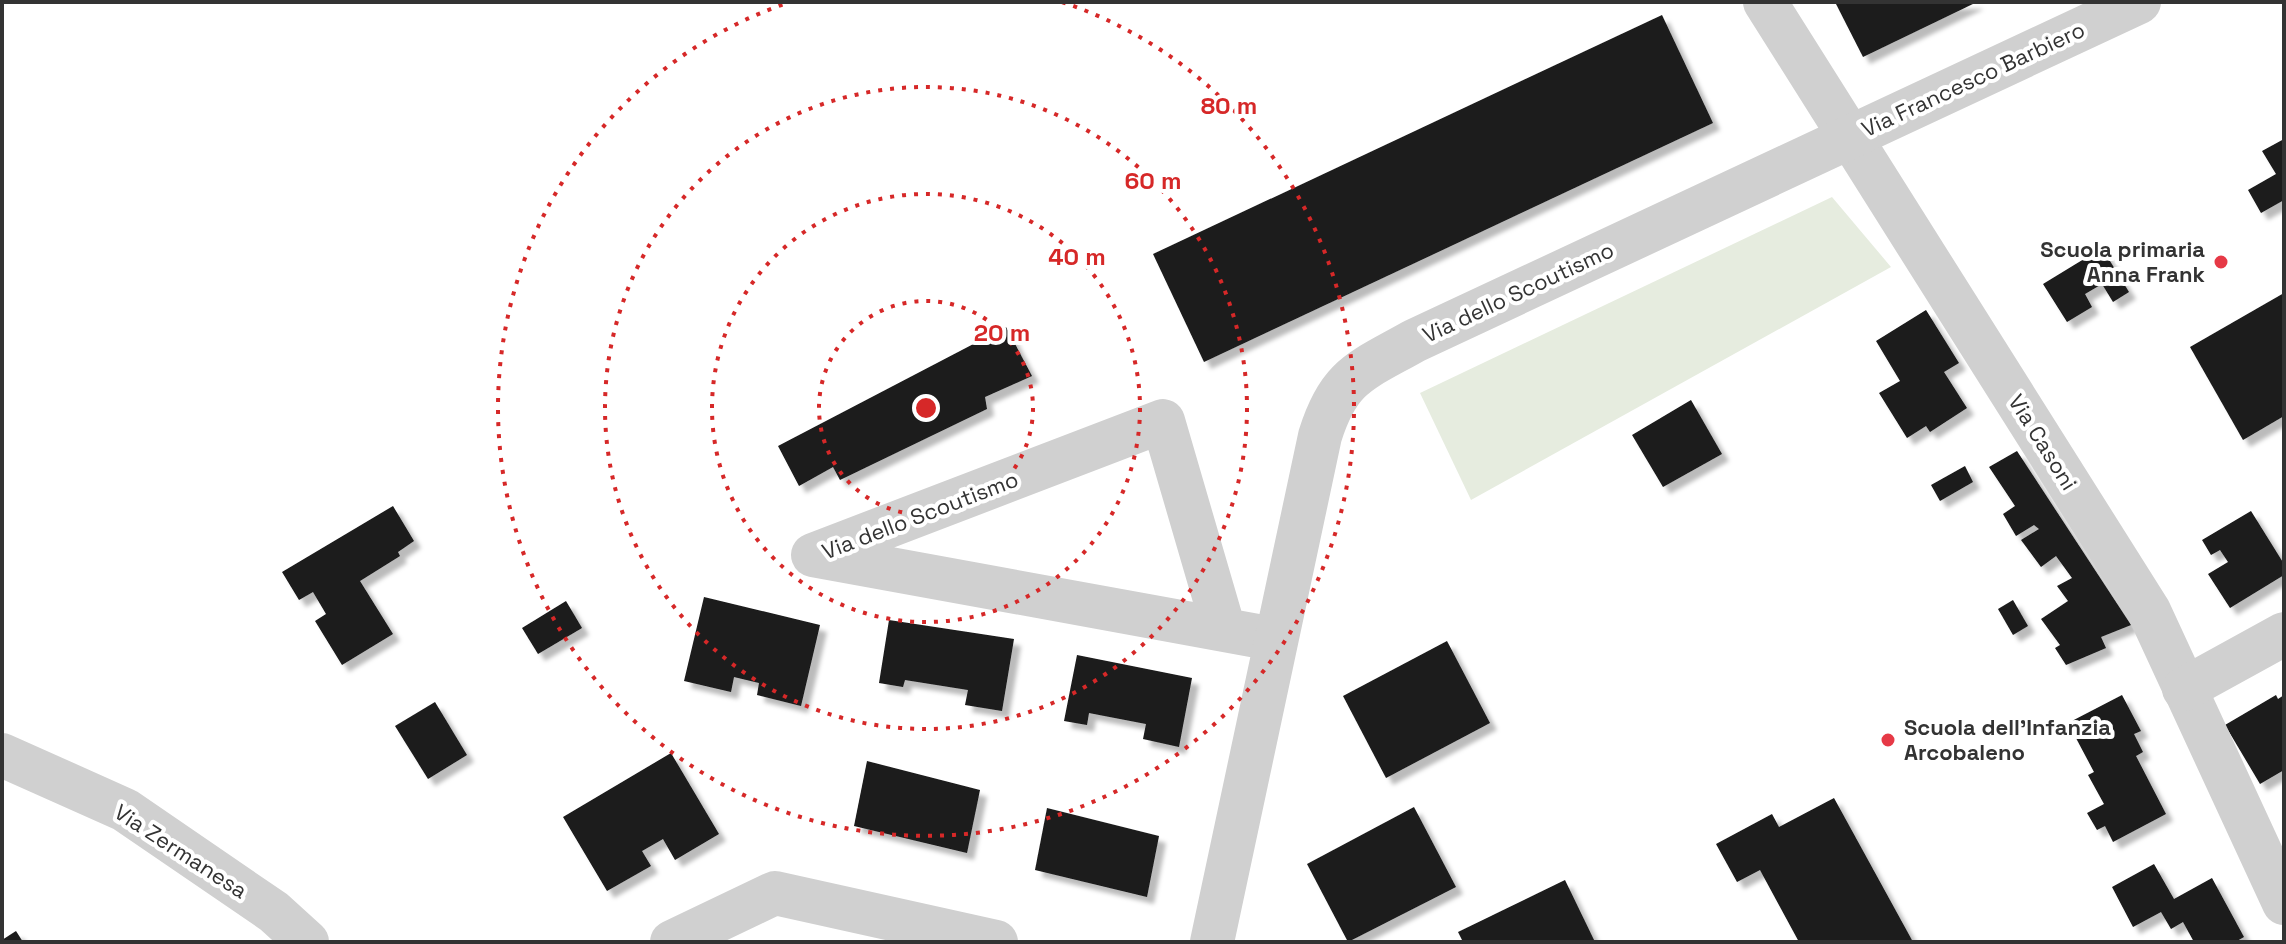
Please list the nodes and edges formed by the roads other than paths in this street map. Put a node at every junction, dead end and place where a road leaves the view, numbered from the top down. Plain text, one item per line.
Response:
1 (1765, 2) edge
2 (2139, 2) edge
3 (1850, 135) junction
4 (1224, 630) junction
5 (2284, 634) edge
6 (1274, 639) junction
7 (2184, 689) junction
8 (2, 755) edge
9 (2270, 834) edge
10 (2284, 903) edge
11 (307, 942) edge
12 (672, 942) edge
13 (996, 942) edge
14 (1212, 942) edge

1 - 3 street, Via Casoni
2 - 3 street, Via Francesco Barbiero
3 - 6 street, Via dello Scoutismo
3 - 7 street, Via Casoni
4 - 4 street, Via dello Scoutismo
4 - 6 street, Via dello Scoutismo
5 - 7 street
6 - 14 street, Via dello Scoutismo
7 - 9 street, Via Casoni
8 - 11 street, Via Zermanesa
9 - 10 street, Via Casoni
12 - 13 street

